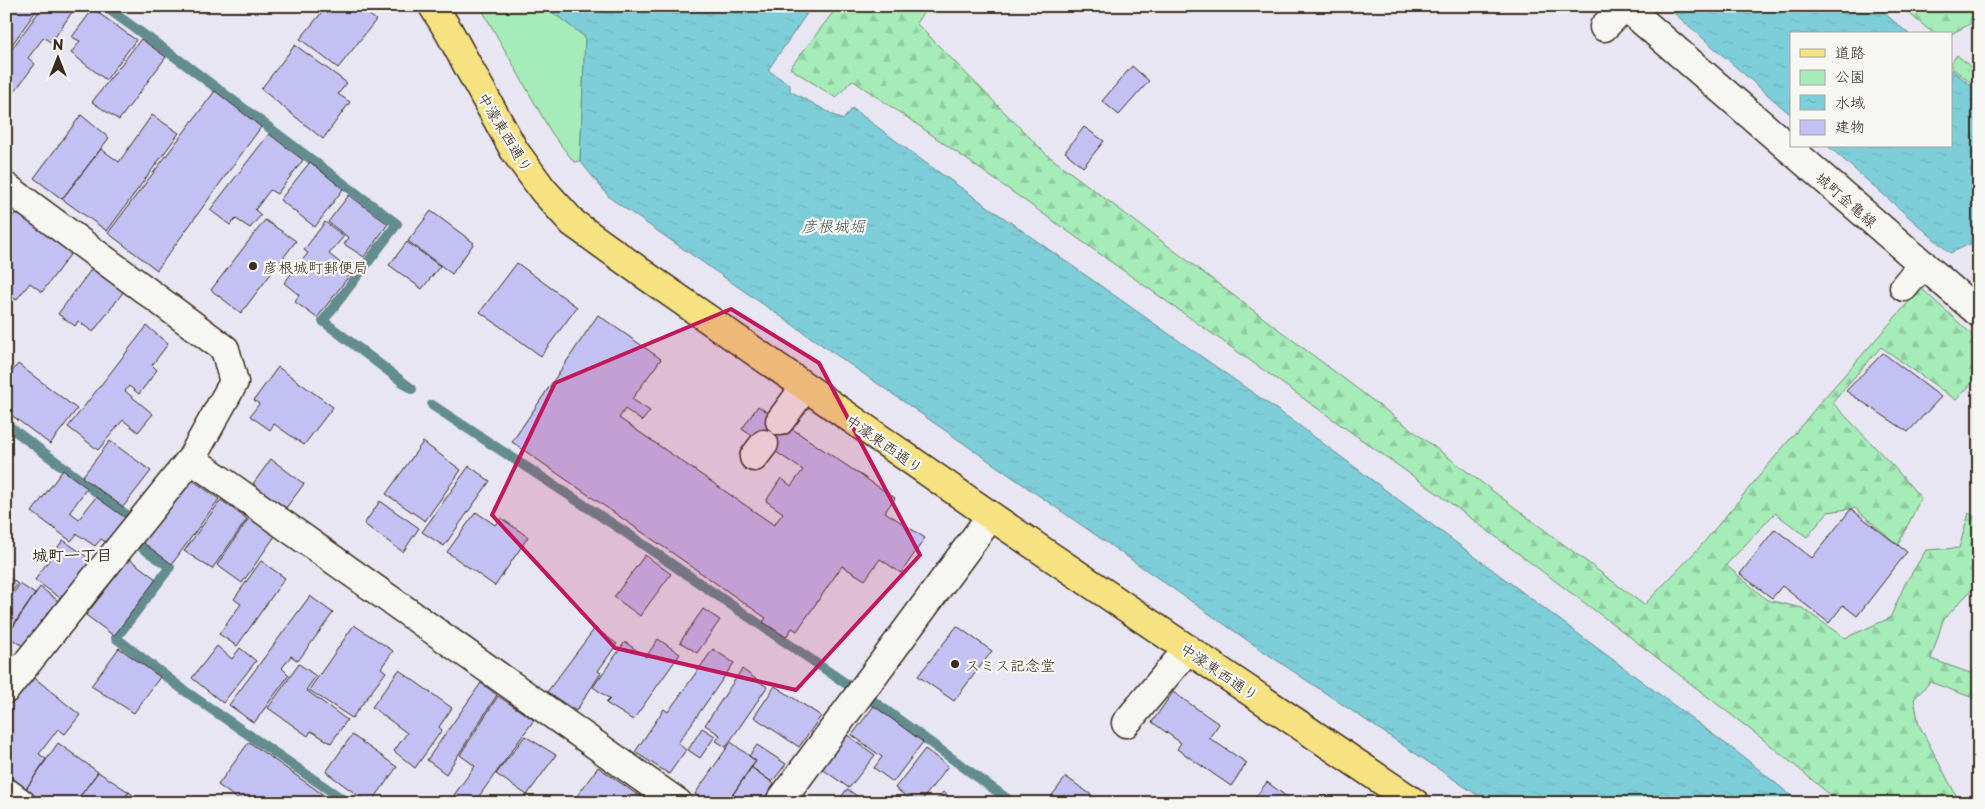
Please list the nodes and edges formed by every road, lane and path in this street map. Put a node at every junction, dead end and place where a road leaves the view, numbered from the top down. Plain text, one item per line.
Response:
1 (433, 6) edge
2 (1625, 6) edge
3 (1604, 27) dead end
4 (6, 187) edge
5 (1923, 264) junction
6 (1904, 287) dead end
7 (1979, 312) edge
8 (805, 387) junction
9 (780, 421) dead end
10 (191, 460) junction
11 (991, 516) junction
12 (1188, 649) junction
13 (11, 675) edge
14 (1126, 723) dead end
15 (6, 792) edge
16 (21, 803) edge
17 (678, 803) edge
18 (779, 803) edge
19 (1415, 803) edge

1 - 8 main road, 中濠東西通り
2 - 3 street
2 - 5 street, 城町金亀線
4 - 10 street
5 - 6 street
5 - 7 street, 城町金亀線
8 - 9 street
8 - 11 main road, 中濠東西通り
10 - 13 street
10 - 17 street
11 - 12 main road, 中濠東西通り
11 - 18 street
12 - 14 street
12 - 19 main road, 中濠東西通り
15 - 16 street

